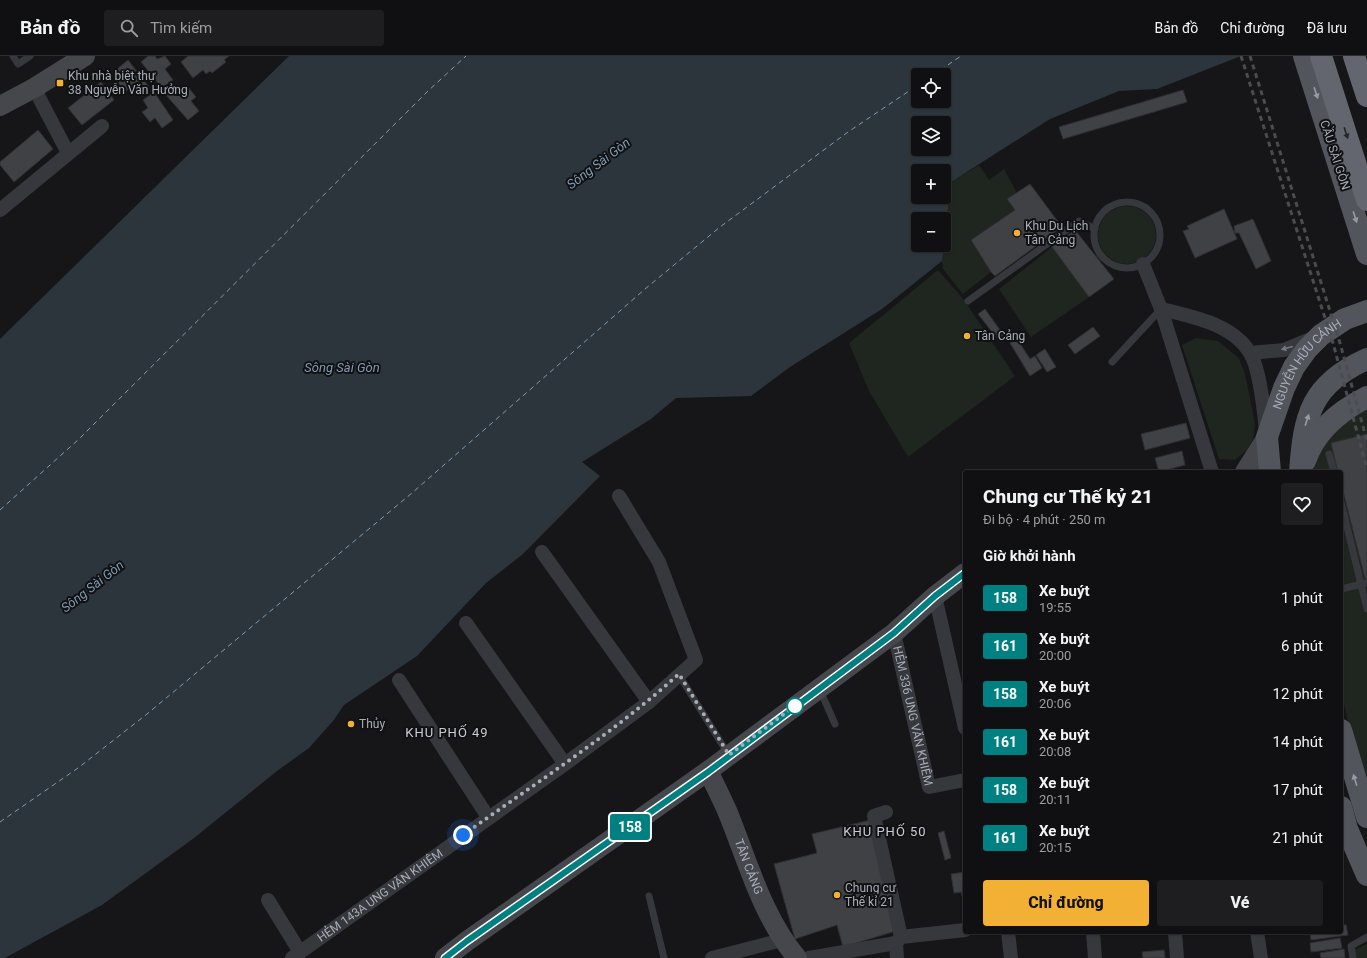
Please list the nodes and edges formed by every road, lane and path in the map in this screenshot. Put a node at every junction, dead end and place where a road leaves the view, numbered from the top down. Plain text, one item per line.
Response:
1 (13, 56) edge
2 (30, 56) edge
3 (85, 56) edge
4 (1304, 56) edge
5 (1321, 56) edge
6 (1336, 56) edge
7 (1354, 56) edge
8 (34, 88) junction
9 (1367, 96) edge
10 (0, 106) edge
11 (102, 126) dead end
12 (1367, 152) edge
13 (68, 153) junction
14 (1367, 200) edge
15 (0, 210) edge
16 (1094, 229) junction
17 (1367, 254) edge
18 (1143, 264) junction
19 (968, 301) dead end
20 (1161, 308) junction
21 (1367, 311) edge
22 (1321, 335) junction
23 (1250, 353) junction
24 (1367, 359) edge
25 (1112, 362) dead end
26 (1367, 397) edge
27 (1267, 437) junction
28 (1329, 454) dead end
29 (1211, 470) edge
30 (1246, 470) edge
31 (1270, 470) edge
32 (1301, 470) edge
33 (1302, 470) edge
34 (1333, 470) edge
35 (619, 496) dead end
36 (1343, 509) edge
37 (542, 552) dead end
38 (963, 575) edge
39 (1364, 583) edge
40 (1343, 588) edge
41 (935, 596) junction
42 (1367, 609) edge
43 (466, 622) dead end
44 (894, 633) junction
45 (679, 674) junction
46 (399, 680) dead end
47 (819, 688) junction
48 (648, 702) junction
49 (963, 719) edge
50 (836, 724) dead end
51 (1343, 737) edge
52 (729, 755) junction
53 (565, 764) junction
54 (708, 772) junction
55 (963, 780) edge
56 (886, 812) dead end
57 (488, 817) junction
58 (1367, 817) edge
59 (1344, 829) edge
60 (1367, 875) edge
61 (649, 896) dead end
62 (268, 900) dead end
63 (963, 930) edge
64 (1008, 934) edge
65 (1093, 934) edge
66 (1175, 934) edge
67 (1257, 934) edge
68 (1367, 937) edge
69 (782, 940) junction
70 (898, 940) junction
71 (296, 955) edge
72 (445, 958) edge
73 (664, 958) edge
74 (712, 958) edge
75 (796, 958) edge
76 (809, 958) edge
77 (897, 958) edge
78 (1011, 958) edge
79 (1095, 958) edge
80 (1177, 958) edge
81 (1261, 958) edge
82 (1353, 958) edge

1 - 2 lane
3 - 8 main road
4 -> 17 main road, CẦU SÀI GÒN
5 -> 14 highway, CẦU SÀI GÒN
6 - 12 highway
7 - 9 highway
8 - 10 main road
8 - 13 street
11 - 13 street
13 - 15 street
16 - 18 lane
16 - 18 lane
16 - 19 lane
18 - 20 street
20 - 23 street
20 - 25 lane
20 - 29 street
21 - 22 main road, NGUYỄN HỮU CẢNH
22 -> 23 street
22 - 27 main road, NGUYỄN HỮU CẢNH
23 - 27 street
32 -> 24 main road, NGUYỄN HỮU CẢNH
26 - 33 main road
27 - 30 main road
27 - 31 main road
28 - 34 lane
35 - 45 street, HẺM 143A UNG VĂN KHIÊM
36 - 39 lane
37 - 48 street
38 - 41 main road
39 - 40 lane
39 - 42 lane
41 - 44 main road
41 - 49 street
43 - 53 street
44 - 47 main road
44 - 55 street, HẺM 336 UNG VĂN KHIÊM
45 - 48 street, HẺM 143A UNG VĂN KHIÊM
45 - 52 lane
46 - 57 street
47 - 50 lane
47 - 52 main road
48 - 53 street, HẺM 143A UNG VĂN KHIÊM
58 -> 51 main road
52 - 54 main road
53 - 57 street, HẺM 143A UNG VĂN KHIÊM
54 - 69 main road, TÂN CẢNG
54 - 72 main road
56 - 70 street
57 - 71 street, HẺM 143A UNG VĂN KHIÊM
59 - 60 main road
61 - 73 lane
62 - 71 street
63 - 70 street
64 - 78 street
65 - 79 street
66 - 80 street
67 - 81 street
68 - 82 lane
69 - 74 street
69 - 75 main road, TÂN CẢNG
70 - 76 street
70 - 77 street

